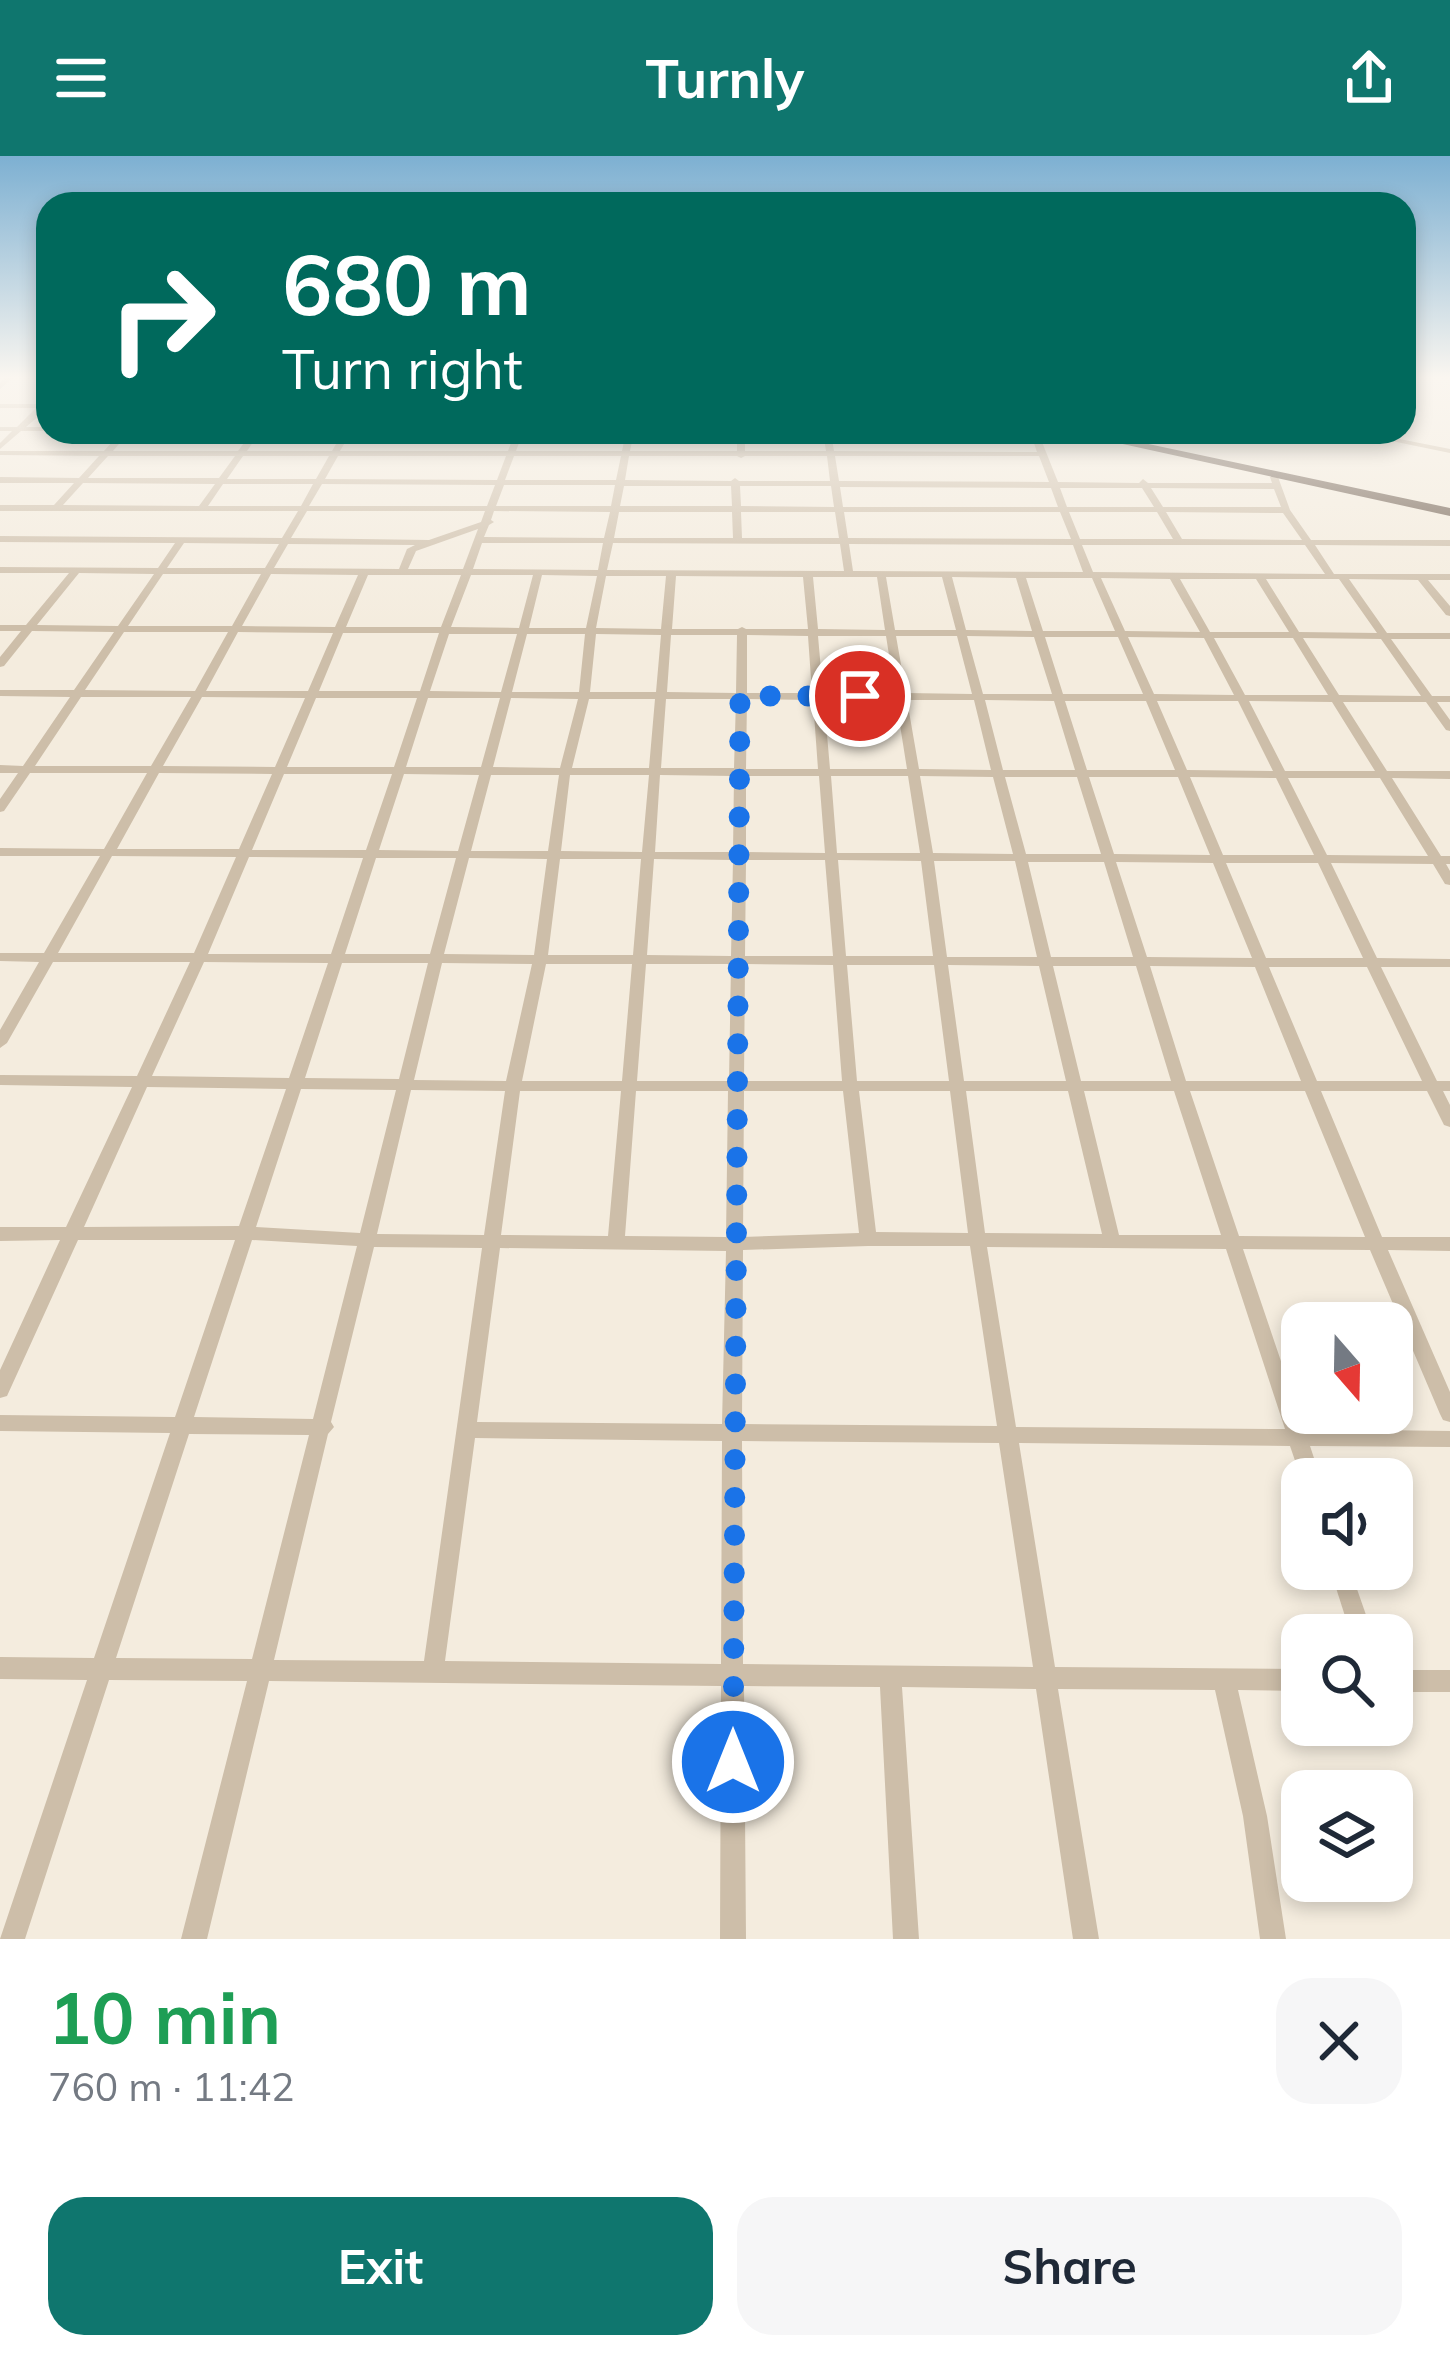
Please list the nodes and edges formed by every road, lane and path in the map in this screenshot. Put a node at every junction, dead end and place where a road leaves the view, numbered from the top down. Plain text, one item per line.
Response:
1 (99, 460) edge
2 (236, 460) edge
3 (331, 460) edge
4 (507, 460) edge
5 (625, 460) edge
6 (719, 460) edge
7 (831, 460) edge
8 (902, 460) edge
9 (1042, 460) edge
10 (1192, 460) edge
11 (0, 480) edge
12 (501, 480) junction
13 (1275, 480) junction
14 (81, 481) junction
15 (622, 481) junction
16 (735, 481) junction
17 (220, 482) junction
18 (318, 482) junction
19 (720, 482) junction
20 (836, 482) junction
21 (908, 482) junction
22 (952, 482) junction
23 (1051, 482) junction
24 (1143, 482) junction
25 (0, 508) edge
26 (56, 508) junction
27 (150, 509) junction
28 (201, 509) junction
29 (303, 510) junction
30 (840, 510) junction
31 (964, 510) junction
32 (1063, 510) junction
33 (1286, 510) junction
34 (616, 511) junction
35 (736, 511) junction
36 (1161, 511) junction
37 (1450, 512) edge
38 (491, 516) junction
39 (0, 538) edge
40 (30, 539) junction
41 (129, 539) junction
42 (182, 539) junction
43 (286, 539) junction
44 (482, 540) junction
45 (610, 540) junction
46 (716, 540) junction
47 (737, 540) junction
48 (845, 541) junction
49 (427, 542) junction
50 (1076, 542) junction
51 (1180, 543) junction
52 (1230, 543) junction
53 (1310, 543) junction
54 (1436, 543) junction
55 (1450, 543) edge
56 (1450, 558) edge
57 (0, 571) edge
58 (76, 571) junction
59 (160, 571) junction
60 (268, 572) junction
61 (364, 572) junction
62 (402, 573) junction
63 (470, 573) junction
64 (808, 573) junction
65 (538, 574) junction
66 (602, 574) junction
67 (670, 574) junction
68 (716, 574) junction
69 (849, 574) junction
70 (880, 574) junction
71 (946, 574) junction
72 (1021, 575) junction
73 (1092, 575) junction
74 (1173, 575) junction
75 (1254, 576) junction
76 (1336, 577) junction
77 (1421, 577) junction
78 (1450, 577) edge
79 (1450, 613) edge
80 (0, 628) edge
81 (29, 628) junction
82 (122, 629) junction
83 (236, 629) junction
84 (521, 629) junction
85 (591, 629) junction
86 (338, 630) junction
87 (668, 630) junction
88 (742, 630) junction
89 (812, 630) junction
90 (890, 630) junction
91 (445, 631) junction
92 (961, 631) junction
93 (1039, 632) junction
94 (1122, 633) junction
95 (1208, 634) junction
96 (1296, 635) junction
97 (1388, 636) junction
98 (1450, 637) edge
99 (0, 664) edge
100 (0, 693) edge
101 (78, 693) junction
102 (199, 693) junction
103 (313, 694) junction
104 (425, 694) junction
105 (504, 695) junction
106 (584, 695) junction
107 (661, 695) junction
108 (740, 696) junction
109 (820, 696) junction
110 (899, 696) junction
111 (980, 697) junction
112 (1061, 697) junction
113 (1151, 698) junction
114 (1243, 698) junction
115 (1337, 698) junction
116 (1427, 699) junction
117 (1450, 699) edge
118 (1450, 728) edge
119 (0, 769) edge
120 (27, 769) junction
121 (156, 769) junction
122 (281, 770) junction
123 (399, 770) junction
124 (484, 771) junction
125 (565, 771) junction
126 (655, 772) junction
127 (739, 772) junction
128 (826, 772) junction
129 (912, 773) junction
130 (998, 773) junction
131 (1084, 773) junction
132 (1182, 774) junction
133 (1279, 774) junction
134 (1387, 775) junction
135 (1450, 775) edge
136 (0, 808) edge
137 (0, 852) edge
138 (740, 853) junction
139 (108, 854) junction
140 (372, 854) junction
141 (244, 855) junction
142 (464, 855) junction
143 (832, 855) junction
144 (649, 856) junction
145 (927, 856) junction
146 (553, 857) junction
147 (1020, 857) junction
148 (1112, 857) junction
149 (1220, 859) junction
150 (1321, 860) junction
151 (1443, 860) edge
152 (1450, 881) edge
153 (0, 957) edge
154 (49, 957) junction
155 (199, 958) junction
156 (339, 958) junction
157 (436, 958) junction
158 (540, 959) junction
159 (641, 959) junction
160 (741, 960) junction
161 (840, 960) junction
162 (939, 961) junction
163 (1046, 961) junction
164 (1144, 962) junction
165 (1262, 962) junction
166 (1368, 963) junction
167 (1450, 963) edge
168 (0, 1043) edge
169 (0, 1080) edge
170 (141, 1081) junction
171 (296, 1082) junction
172 (958, 1083) junction
173 (739, 1084) junction
174 (850, 1084) junction
175 (1072, 1084) junction
176 (406, 1085) junction
177 (1180, 1085) junction
178 (1312, 1085) junction
179 (513, 1086) junction
180 (627, 1086) junction
181 (1441, 1086) edge
182 (1450, 1121) edge
183 (246, 1233) junction
184 (0, 1234) edge
185 (71, 1234) junction
186 (868, 1239) junction
187 (368, 1240) junction
188 (491, 1241) junction
189 (616, 1241) junction
190 (978, 1242) junction
191 (1112, 1242) junction
192 (1234, 1243) junction
193 (736, 1244) junction
194 (1373, 1244) junction
195 (1450, 1244) edge
196 (0, 1390) edge
197 (1450, 1414) edge
198 (0, 1424) edge
199 (182, 1425) junction
200 (324, 1427) junction
201 (467, 1430) junction
202 (732, 1432) junction
203 (1009, 1432) junction
204 (1297, 1438) junction
205 (1450, 1439) edge
206 (1304, 1458) edge
207 (0, 1668) edge
208 (102, 1669) junction
209 (262, 1670) junction
210 (434, 1672) junction
211 (733, 1675) junction
212 (890, 1676) junction
213 (1049, 1677) junction
214 (1224, 1679) junction
215 (1281, 1680) edge
216 (1413, 1681) edge
217 (1450, 1681) edge
218 (12, 1939) edge
219 (194, 1939) edge
220 (733, 1939) edge
221 (906, 1939) edge
222 (1086, 1939) edge
223 (1273, 1939) edge

1 - 14 street
2 - 17 street
3 - 18 street
4 - 12 street
5 - 15 street
6 - 19 street
7 - 20 street
8 - 21 street
9 - 23 street
10 - 13 highway
11 - 14 street
12 - 15 street
12 - 18 street
12 - 38 street
13 - 24 street
13 - 33 street
13 - 37 highway
14 - 17 street
14 - 26 street
15 - 19 street
15 - 34 street
16 - 19 street
16 - 20 street
16 - 35 street
17 - 18 street
17 - 28 street
18 - 29 street
20 - 21 street
20 - 30 street
21 - 22 street
22 - 23 street
22 - 31 street
23 - 24 street
23 - 32 street
24 - 36 street
25 - 26 street
26 - 27 street
27 - 28 street
27 - 41 street
28 - 29 street
29 - 38 street
29 - 43 street
30 - 31 street
30 - 35 street
30 - 48 street
31 - 32 street
32 - 36 street
32 - 50 street
33 - 36 street
33 - 53 street
34 - 35 street
34 - 38 street
34 - 45 street
35 - 47 street
36 - 51 street
38 - 44 street
38 - 49 street
39 - 40 street
40 - 41 street
40 - 57 street
41 - 42 street
42 - 43 street
42 - 59 street
43 - 49 street
43 - 60 street
44 - 45 street
44 - 63 street
45 - 46 street
45 - 66 street
46 - 47 street
46 - 68 street
47 - 48 street
48 - 50 street
48 - 69 street
49 - 62 street
50 - 51 street
50 - 73 street
51 - 52 street
52 - 53 street
52 - 75 street
53 - 54 street
53 - 76 street
54 - 55 street
54 - 56 street
57 - 58 street
58 - 59 street
58 - 81 street
59 - 60 street
59 - 82 street
60 - 61 street
60 - 83 street
61 - 62 street
61 - 86 street
62 - 63 street
63 - 65 street
63 - 91 street
64 - 68 street
64 - 69 street
64 - 89 street
65 - 66 street
65 - 84 street
66 - 67 street
66 - 85 street
67 - 68 street
67 - 87 street
69 - 70 street
70 - 71 street
70 - 90 street
71 - 72 street
71 - 92 street
72 - 73 street
72 - 93 street
73 - 74 street
73 - 94 street
74 - 75 street
74 - 95 street
75 - 76 street
75 - 96 street
76 - 77 street
76 - 97 street
77 - 78 street
77 - 79 street
80 - 81 street
81 - 82 street
81 - 99 street
82 - 83 street
82 - 101 street
83 - 86 street
83 - 102 street
84 - 85 street
84 - 91 street
84 - 105 street
85 - 87 street
85 - 106 street
86 - 91 street
86 - 103 street
87 - 88 street
87 - 107 street
88 - 89 street
88 - 108 street
89 - 90 street
89 - 109 street
90 - 92 street
90 - 110 street
91 - 104 street
92 - 93 street
92 - 111 street
93 - 94 street
93 - 112 street
94 - 95 street
94 - 113 street
95 - 96 street
95 - 114 street
96 - 97 street
96 - 115 street
97 - 98 street
97 - 116 street
100 - 101 street
101 - 102 street
101 - 120 street
102 - 103 street
102 - 121 street
103 - 104 street
103 - 122 street
104 - 105 street
104 - 123 street
105 - 106 street
105 - 124 street
106 - 107 street
106 - 125 street
107 - 108 street
107 - 126 street
108 - 109 street
108 - 127 street
109 - 110 street
109 - 128 street
110 - 111 street
110 - 129 street
111 - 112 street
111 - 130 street
112 - 113 street
112 - 131 street
113 - 114 street
113 - 132 street
114 - 115 street
114 - 133 street
115 - 116 street
115 - 134 street
116 - 117 street
116 - 118 street
119 - 120 street
120 - 121 street
120 - 136 street
121 - 122 street
121 - 139 street
122 - 123 street
122 - 141 street
123 - 124 street
123 - 140 street
124 - 125 street
124 - 142 street
125 - 126 street
125 - 146 street
126 - 127 street
126 - 144 street
127 - 128 street
127 - 138 street
128 - 129 street
128 - 143 street
129 - 130 street
129 - 145 street
130 - 131 street
130 - 147 street
131 - 132 street
131 - 148 street
132 - 133 street
132 - 149 street
133 - 134 street
133 - 150 street
134 - 135 street
134 - 151 street
137 - 139 street
138 - 143 street
138 - 144 street
138 - 160 street
139 - 141 street
139 - 154 street
140 - 141 street
140 - 142 street
140 - 156 street
141 - 155 street
142 - 146 street
142 - 157 street
143 - 145 street
143 - 161 street
144 - 146 street
144 - 159 street
145 - 147 street
145 - 162 street
146 - 158 street
147 - 148 street
147 - 163 street
148 - 149 street
148 - 164 street
149 - 150 street
149 - 165 street
150 - 151 street
150 - 166 street
151 - 152 street
153 - 154 street
154 - 155 street
154 - 168 street
155 - 156 street
155 - 170 street
156 - 157 street
156 - 171 street
157 - 158 street
157 - 176 street
158 - 159 street
158 - 179 street
159 - 160 street
159 - 180 street
160 - 161 street
160 - 173 street
161 - 162 street
161 - 174 street
162 - 163 street
162 - 172 street
163 - 164 street
163 - 175 street
164 - 165 street
164 - 177 street
165 - 166 street
165 - 178 street
166 - 167 street
166 - 181 street
169 - 170 street
170 - 171 street
170 - 185 street
171 - 176 street
171 - 183 street
172 - 174 street
172 - 175 street
172 - 190 street
173 - 174 street
173 - 180 street
173 - 193 street
174 - 186 street
175 - 177 street
175 - 191 street
176 - 179 street
176 - 187 street
177 - 178 street
177 - 192 street
178 - 181 street
178 - 194 street
179 - 180 street
179 - 188 street
180 - 189 street
181 - 182 street
183 - 185 street
183 - 187 street
183 - 199 street
184 - 185 street
185 - 196 street
186 - 190 street
186 - 193 street
187 - 188 street
187 - 200 street
188 - 189 street
188 - 201 street
189 - 193 street
190 - 191 street
190 - 203 street
191 - 192 street
192 - 194 street
192 - 204 street
193 - 202 street
194 - 195 street
194 - 197 street
198 - 199 street
199 - 200 street
199 - 208 street
200 - 209 street
201 - 202 street
201 - 210 street
202 - 203 street
202 - 211 street
203 - 204 street
203 - 213 street
204 - 205 street
204 - 206 street
207 - 208 street
208 - 209 street
208 - 218 street
209 - 210 street
209 - 219 street
210 - 211 street
211 - 212 street
211 - 220 street
212 - 213 street
212 - 221 street
213 - 214 street
213 - 222 street
214 - 215 street
214 - 223 street
216 - 217 street

